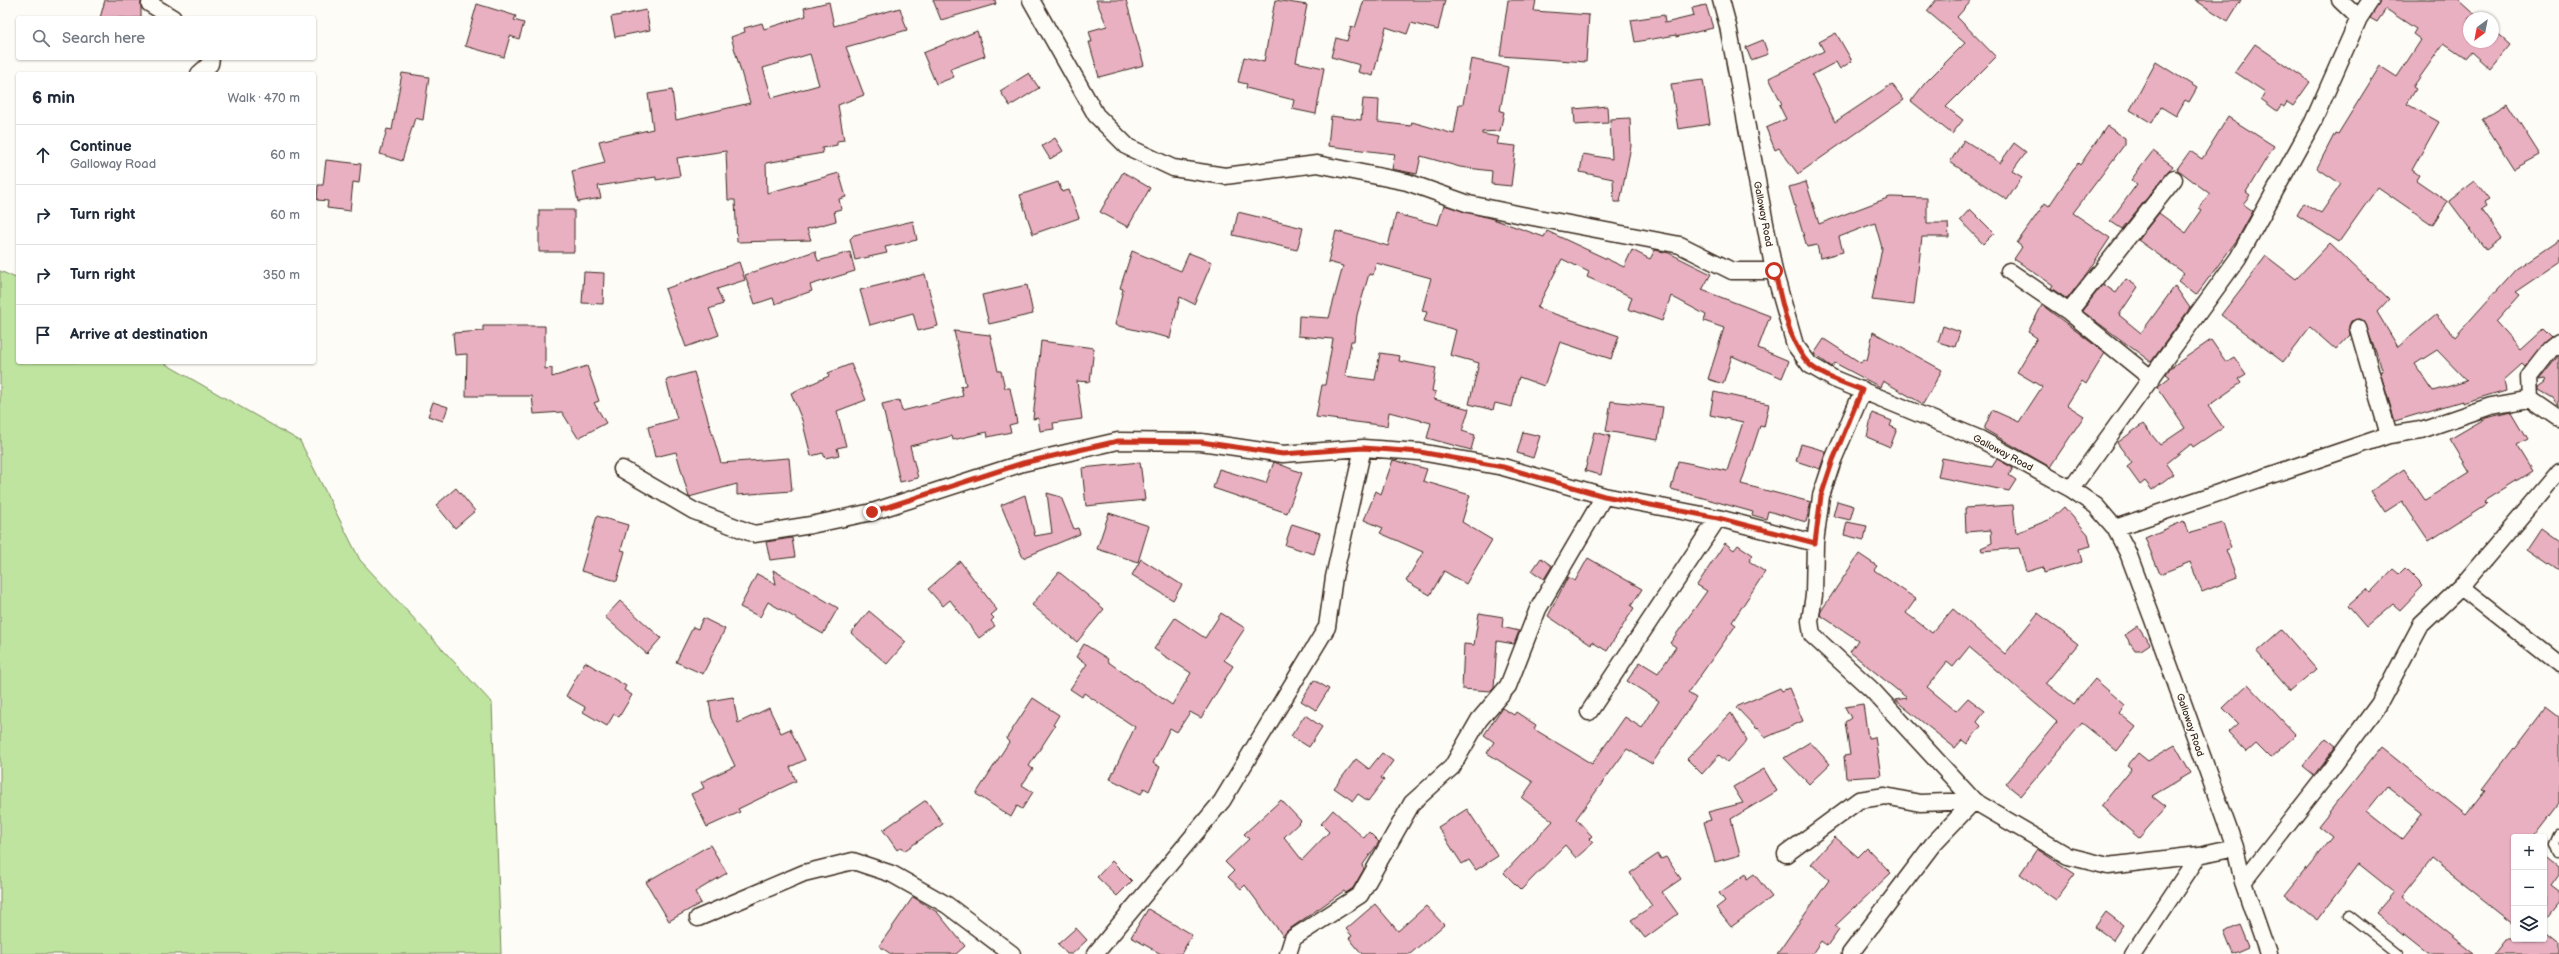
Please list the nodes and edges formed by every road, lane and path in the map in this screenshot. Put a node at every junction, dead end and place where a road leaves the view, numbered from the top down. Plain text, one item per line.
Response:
1 (151, 0) edge
2 (1031, 0) edge
3 (1721, 0) edge
4 (2340, 0) edge
5 (2371, 0) edge
6 (170, 16) edge
7 (2359, 18) junction
8 (210, 60) edge
9 (201, 72) edge
10 (2174, 179) dead end
11 (1774, 271) junction
12 (2009, 271) dead end
13 (2069, 312) junction
14 (2358, 328) dead end
15 (2559, 343) edge
16 (2152, 379) junction
17 (1862, 390) junction
18 (2530, 399) junction
19 (2559, 419) edge
20 (2389, 434) junction
21 (1363, 448) junction
22 (622, 469) dead end
23 (2559, 471) edge
24 (2071, 489) junction
25 (1604, 496) junction
26 (1718, 518) junction
27 (2115, 528) junction
28 (1815, 543) junction
29 (2461, 587) junction
30 (2559, 664) edge
31 (1589, 712) dead end
32 (1974, 801) junction
33 (2559, 834) edge
34 (2234, 847) junction
35 (2559, 853) edge
36 (1786, 854) dead end
37 (2199, 855) junction
38 (2243, 882) junction
39 (2349, 915) dead end
40 (698, 918) dead end
41 (1012, 954) edge
42 (1095, 954) edge
43 (1288, 954) edge
44 (1850, 954) edge
45 (2133, 954) edge
46 (2268, 954) edge
47 (2398, 954) edge

1 - 6 street
2 - 11 street
3 - 11 street, Galloway Road
4 - 7 street
5 - 7 street
7 - 16 street
8 - 9 street
10 - 13 street
11 - 17 street, Galloway Road
12 - 13 street
13 - 16 street
14 - 20 street
15 - 18 street
16 - 24 street
17 - 24 street, Galloway Road
17 - 28 street
18 - 19 street
18 - 20 street
20 - 27 street
21 - 22 street
21 - 25 street
21 - 42 street
23 - 29 street
24 - 27 street, Galloway Road
25 - 26 street
25 - 43 street
26 - 28 street
26 - 31 street
27 - 34 street, Galloway Road
28 - 32 street
29 - 30 street
29 - 38 street
32 - 36 street
32 - 37 street
32 - 44 street
33 - 35 lane
34 - 37 street
34 - 38 street, Galloway Road
37 - 45 street
38 - 46 street, Galloway Road
39 - 47 lane
40 - 41 street

